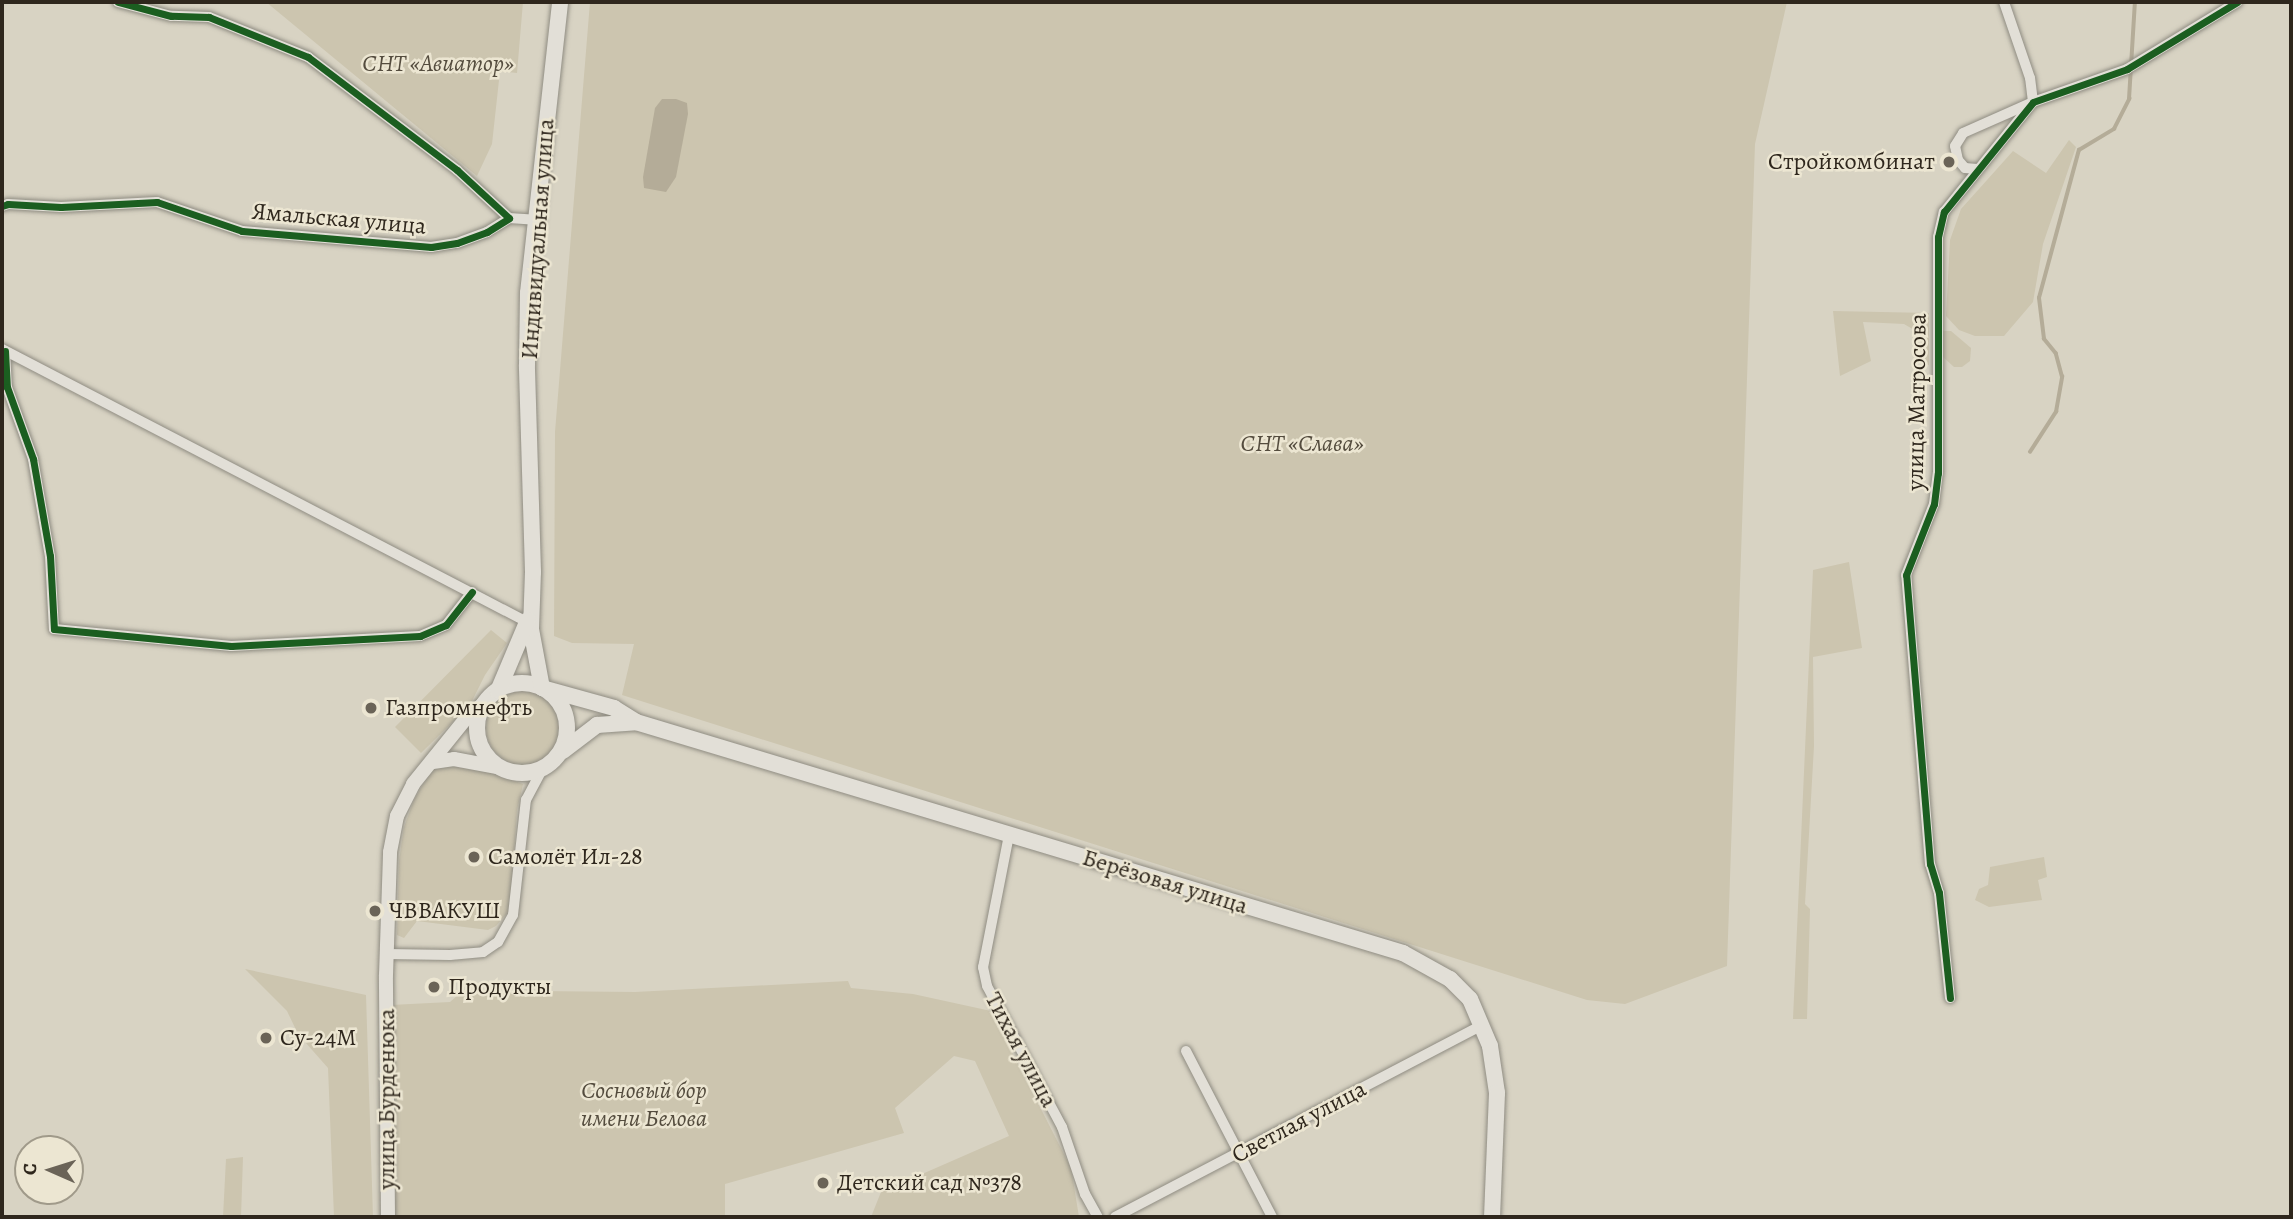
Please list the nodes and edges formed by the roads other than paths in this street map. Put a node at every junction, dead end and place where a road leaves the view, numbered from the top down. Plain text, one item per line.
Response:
1 (118, 2) edge
2 (560, 2) edge
3 (2004, 2) edge
4 (2237, 2) edge
5 (2033, 103) junction
6 (1977, 169) junction
7 (2, 206) edge
8 (509, 218) junction
9 (535, 220) junction
10 (3, 350) edge
11 (472, 592) junction
12 (532, 604) junction
13 (527, 622) junction
14 (542, 688) junction
15 (492, 696) junction
16 (636, 722) junction
17 (558, 755) junction
18 (433, 762) junction
19 (501, 768) junction
20 (543, 768) junction
21 (1009, 835) junction
22 (387, 954) junction
23 (1950, 998) dead end
24 (1483, 1025) junction
25 (1186, 1052) dead end
26 (1238, 1154) junction
27 (388, 1217) edge
28 (1098, 1217) edge
29 (1115, 1217) edge
30 (1272, 1217) edge
31 (1492, 1217) edge

1 - 8 street
2 - 9 main road, Индивидуальная улица
3 - 5 street
4 - 5 street, улица Матросова
5 - 6 street, улица Матросова
5 - 6 street
6 - 23 street, улица Матросова
7 - 8 street, Ямальская улица
8 - 9 street
9 - 12 main road, Индивидуальная улица
10 - 11 street
10 - 11 street
11 - 13 street
12 - 13 main road, Индивидуальная улица
12 - 14 main road, Индивидуальная улица
13 - 15 main road, Индивидуальная улица
14 - 15 main road
14 - 16 main road, Берёзовая улица
14 - 17 main road
15 - 18 street, улица Бурденюка
15 - 19 main road
16 - 17 main road, Берёзовая улица
16 - 21 main road, Берёзовая улица
17 - 20 main road
18 - 19 street
18 - 22 street, улица Бурденюка
19 - 20 main road
20 - 22 street
21 - 24 main road, Берёзовая улица
21 - 28 street, Тихая улица
22 - 27 street, улица Бурденюка
24 - 26 street, Светлая улица
24 - 31 main road, Берёзовая улица
25 - 26 street
26 - 29 street, Светлая улица
26 - 30 street

